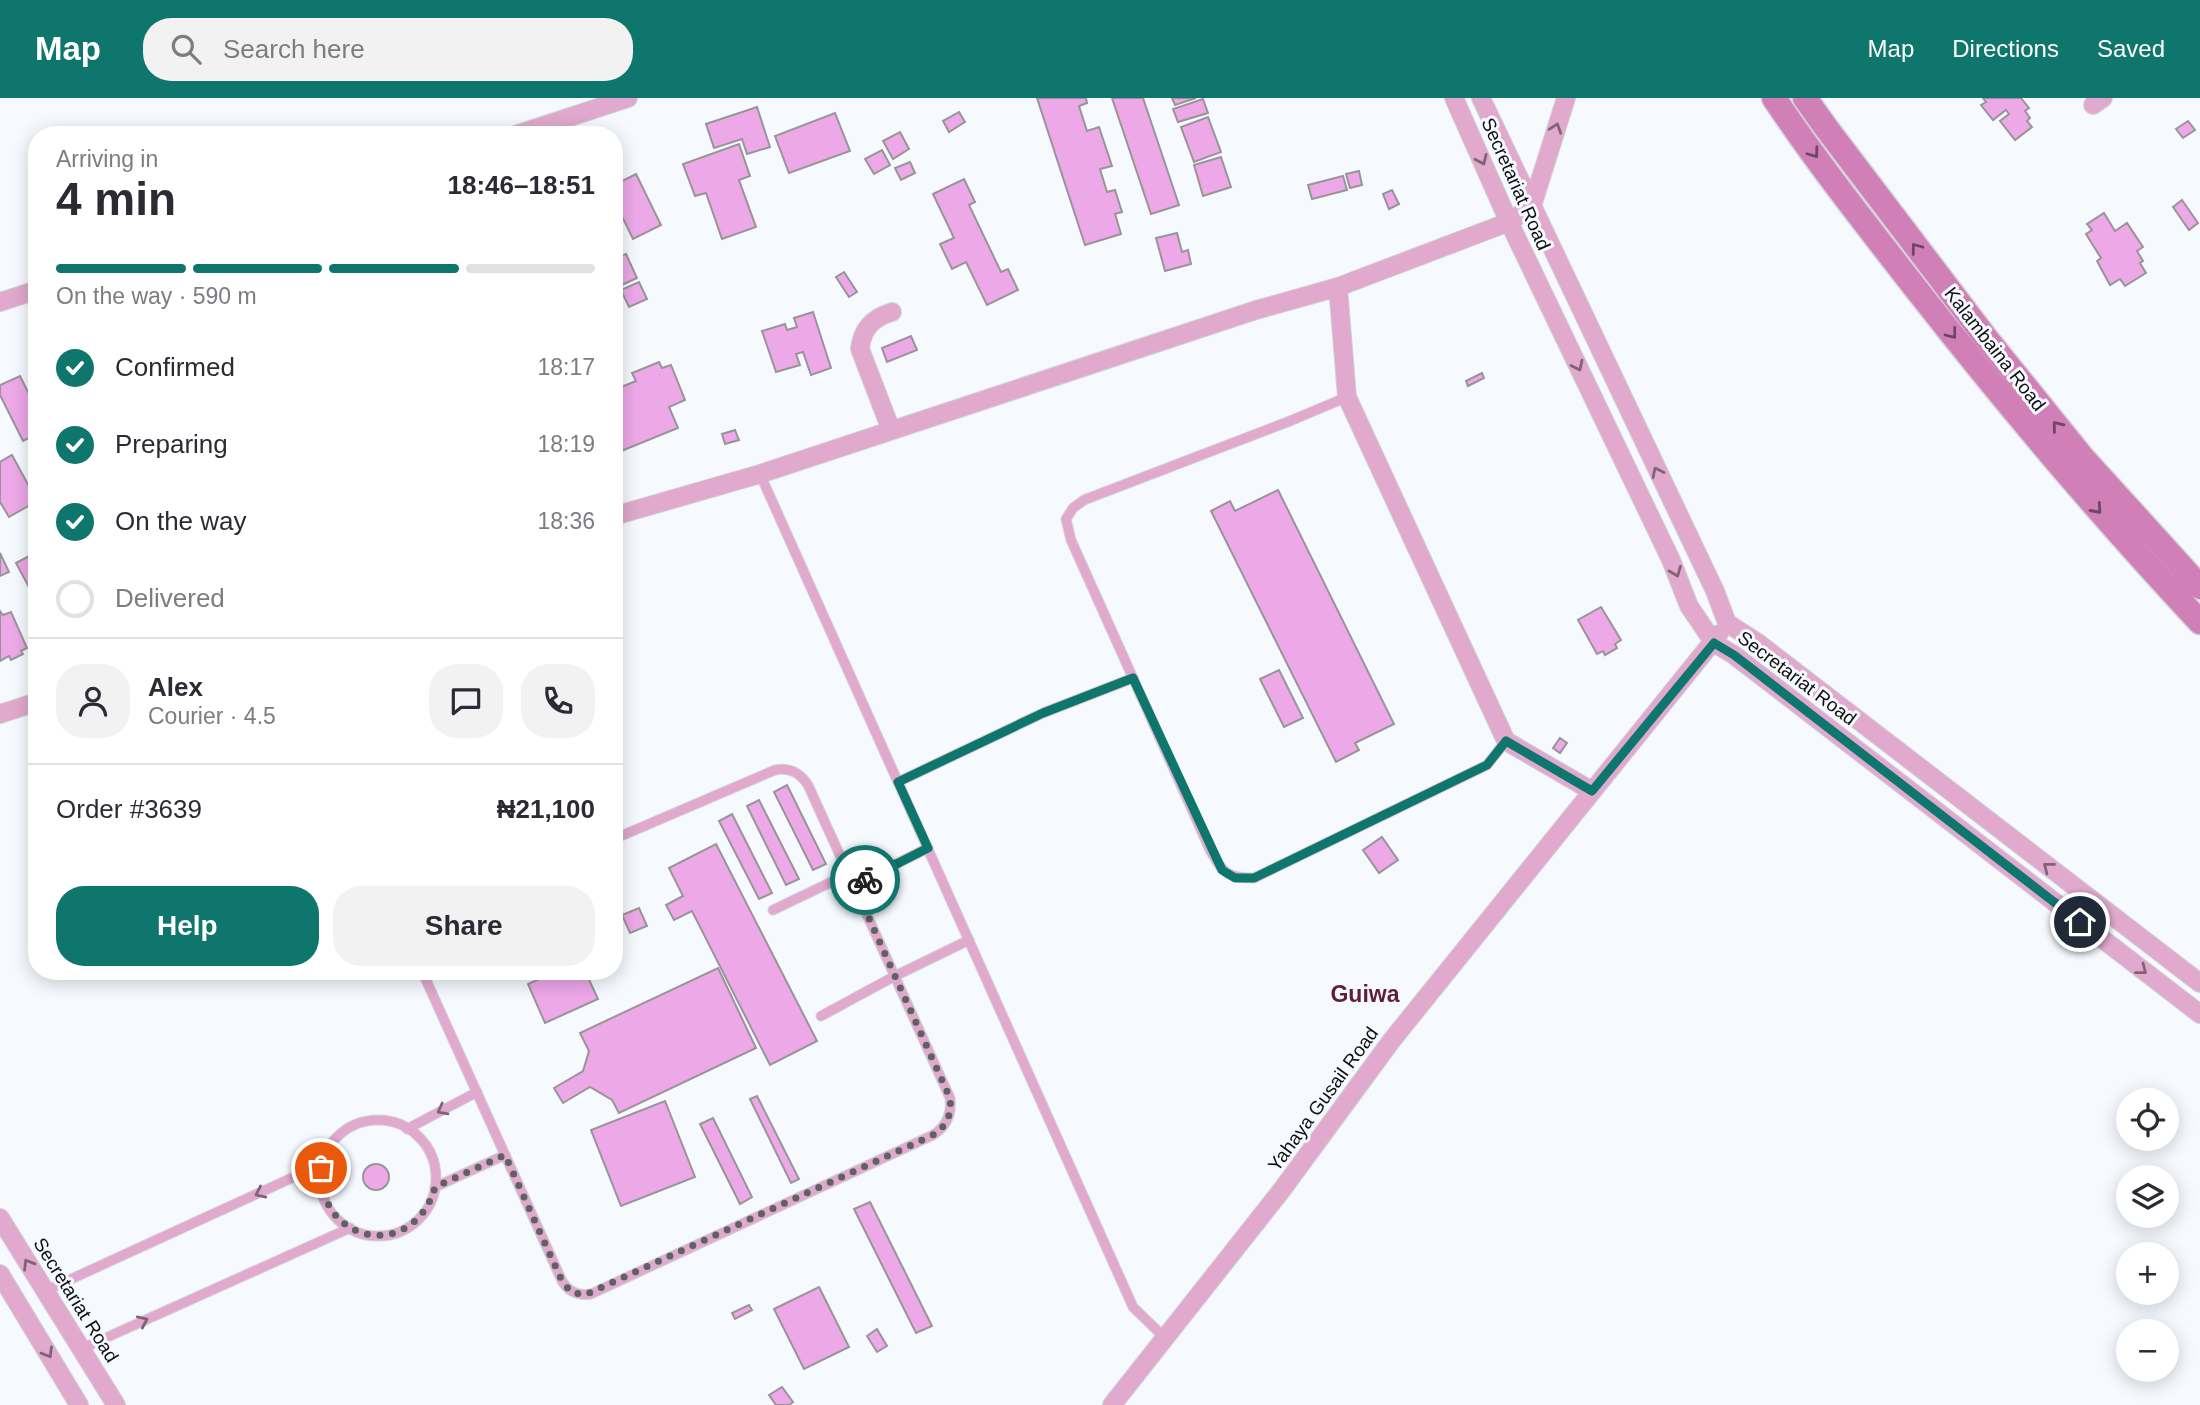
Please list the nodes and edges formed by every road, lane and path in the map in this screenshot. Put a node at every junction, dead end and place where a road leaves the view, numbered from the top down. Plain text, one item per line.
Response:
1 (1454, 98) edge
2 (1481, 98) edge
3 (1566, 98) edge
4 (1774, 98) edge
5 (1805, 98) edge
6 (620, 99) edge
7 (540, 126) edge
8 (1532, 206) junction
9 (1509, 222) junction
10 (1338, 287) junction
11 (28, 293) edge
12 (0, 302) edge
13 (892, 312) dead end
14 (1347, 397) junction
15 (891, 430) junction
16 (760, 474) junction
17 (623, 513) edge
18 (2200, 587) edge
19 (2200, 622) edge
20 (1727, 623) junction
21 (1714, 643) junction
22 (1133, 678) junction
23 (28, 705) edge
24 (0, 714) edge
25 (1506, 741) junction
26 (898, 782) junction
27 (1592, 791) junction
28 (623, 835) edge
29 (928, 848) junction
30 (848, 874) junction
31 (854, 885) junction
32 (774, 910) dead end
33 (969, 940) junction
34 (895, 976) junction
35 (426, 980) edge
36 (2200, 983) edge
37 (2200, 1014) edge
38 (821, 1016) dead end
39 (477, 1092) junction
40 (407, 1129) junction
41 (505, 1155) junction
42 (322, 1164) junction
43 (435, 1187) junction
44 (0, 1218) edge
45 (351, 1228) junction
46 (0, 1274) edge
47 (45, 1291) junction
48 (1166, 1339) junction
49 (81, 1349) junction
50 (79, 1405) edge
51 (116, 1405) edge
52 (1112, 1405) edge

1 -> 9 street, Secretariat Road
2 - 8 street, Secretariat Road
8 -> 3 street
4 -> 19 main road
18 -> 5 main road, Kalambaina Road
6 - 7 street
8 - 9 street
20 -> 8 street, Secretariat Road
9 - 10 street
9 -> 21 street, Secretariat Road
10 - 14 street
10 - 15 street
11 - 12 street
13 - 15 street
14 - 22 lane
14 - 25 street
15 - 16 street
16 - 17 street
16 - 26 lane
20 - 21 street, Yahaya Gusail Road
36 -> 20 street, Secretariat Road
21 - 27 street, Yahaya Gusail Road
21 -> 37 street, Secretariat Road
22 - 25 lane
22 - 26 lane
23 - 24 street
25 - 27 street
26 - 29 lane
27 - 48 street, Yahaya Gusail Road
28 - 30 lane
29 - 31 lane
29 - 33 lane
30 - 31 lane
30 - 32 lane
31 - 34 lane
33 - 34 lane
33 - 48 lane
34 - 38 lane
34 - 41 lane
35 - 39 lane
39 -> 40 lane
39 - 41 lane
40 - 42 lane
40 - 43 lane
41 - 43 lane
42 - 45 lane
42 -> 47 lane
43 - 45 lane
47 -> 44 street, Secretariat Road
49 -> 45 lane
46 -> 50 street
47 - 49 street, Secretariat Road
48 - 52 street, Yahaya Gusail Road
49 - 51 street, Secretariat Road

